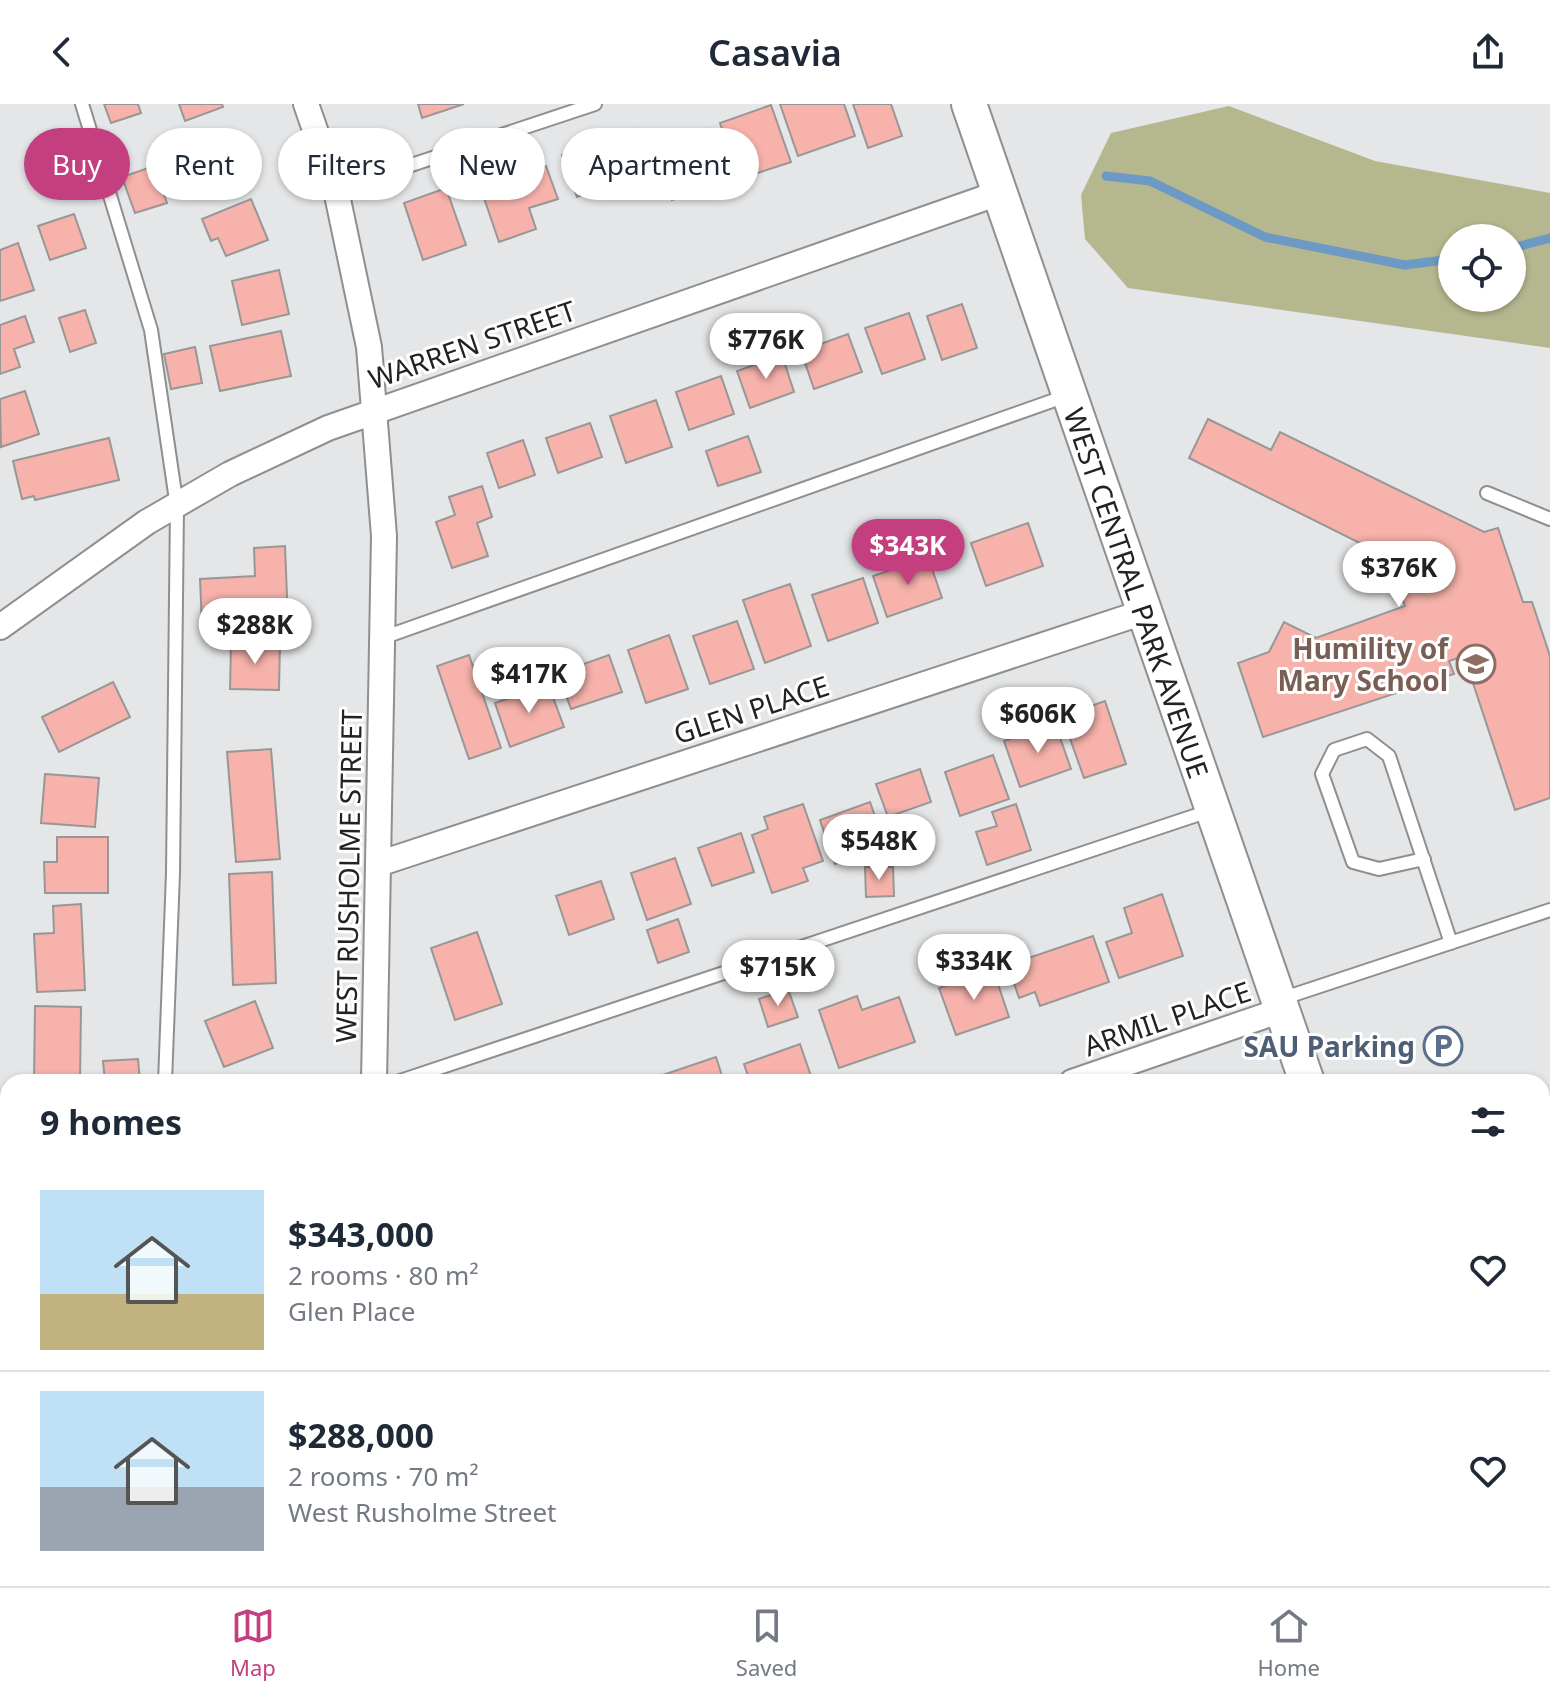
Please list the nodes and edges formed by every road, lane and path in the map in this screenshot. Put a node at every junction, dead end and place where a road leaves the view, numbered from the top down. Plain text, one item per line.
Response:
1 (82, 104) edge
2 (306, 104) edge
3 (595, 104) edge
4 (969, 104) edge
5 (314, 128) edge
6 (414, 164) edge
7 (999, 193) junction
8 (338, 200) edge
9 (1069, 394) junction
10 (372, 410) junction
11 (1487, 493) dead end
12 (177, 507) junction
13 (1550, 519) edge
14 (1144, 612) junction
15 (0, 627) edge
16 (382, 638) junction
17 (1212, 810) junction
18 (1424, 859) junction
19 (378, 864) junction
20 (1550, 910) edge
21 (1451, 943) junction
22 (1280, 1005) junction
23 (165, 1074) edge
24 (374, 1074) edge
25 (421, 1074) edge
26 (1094, 1074) edge
27 (1304, 1074) edge

1 - 12 lane
2 - 5 street, WEST RUSHOLME STREET
3 - 6 lane
4 - 7 main road, WEST CENTRAL PARK AVENUE
7 - 9 main road, WEST CENTRAL PARK AVENUE
7 - 10 street, WARREN STREET
8 - 10 street, WEST RUSHOLME STREET
9 - 14 main road, WEST CENTRAL PARK AVENUE
9 - 16 lane
10 - 12 street, WARREN STREET
10 - 16 street, WEST RUSHOLME STREET
11 - 13 lane
12 - 15 street, WARREN STREET
12 - 23 lane
14 - 17 main road, WEST CENTRAL PARK AVENUE
14 - 19 street, GLEN PLACE
16 - 19 street, WEST RUSHOLME STREET
17 - 22 main road, WEST CENTRAL PARK AVENUE
17 - 25 lane
18 - 18 lane
18 - 21 lane
19 - 24 street, WEST RUSHOLME STREET
20 - 21 lane
21 - 22 lane
22 - 26 street, ARMIL PLACE
22 - 27 main road, WEST CENTRAL PARK AVENUE

